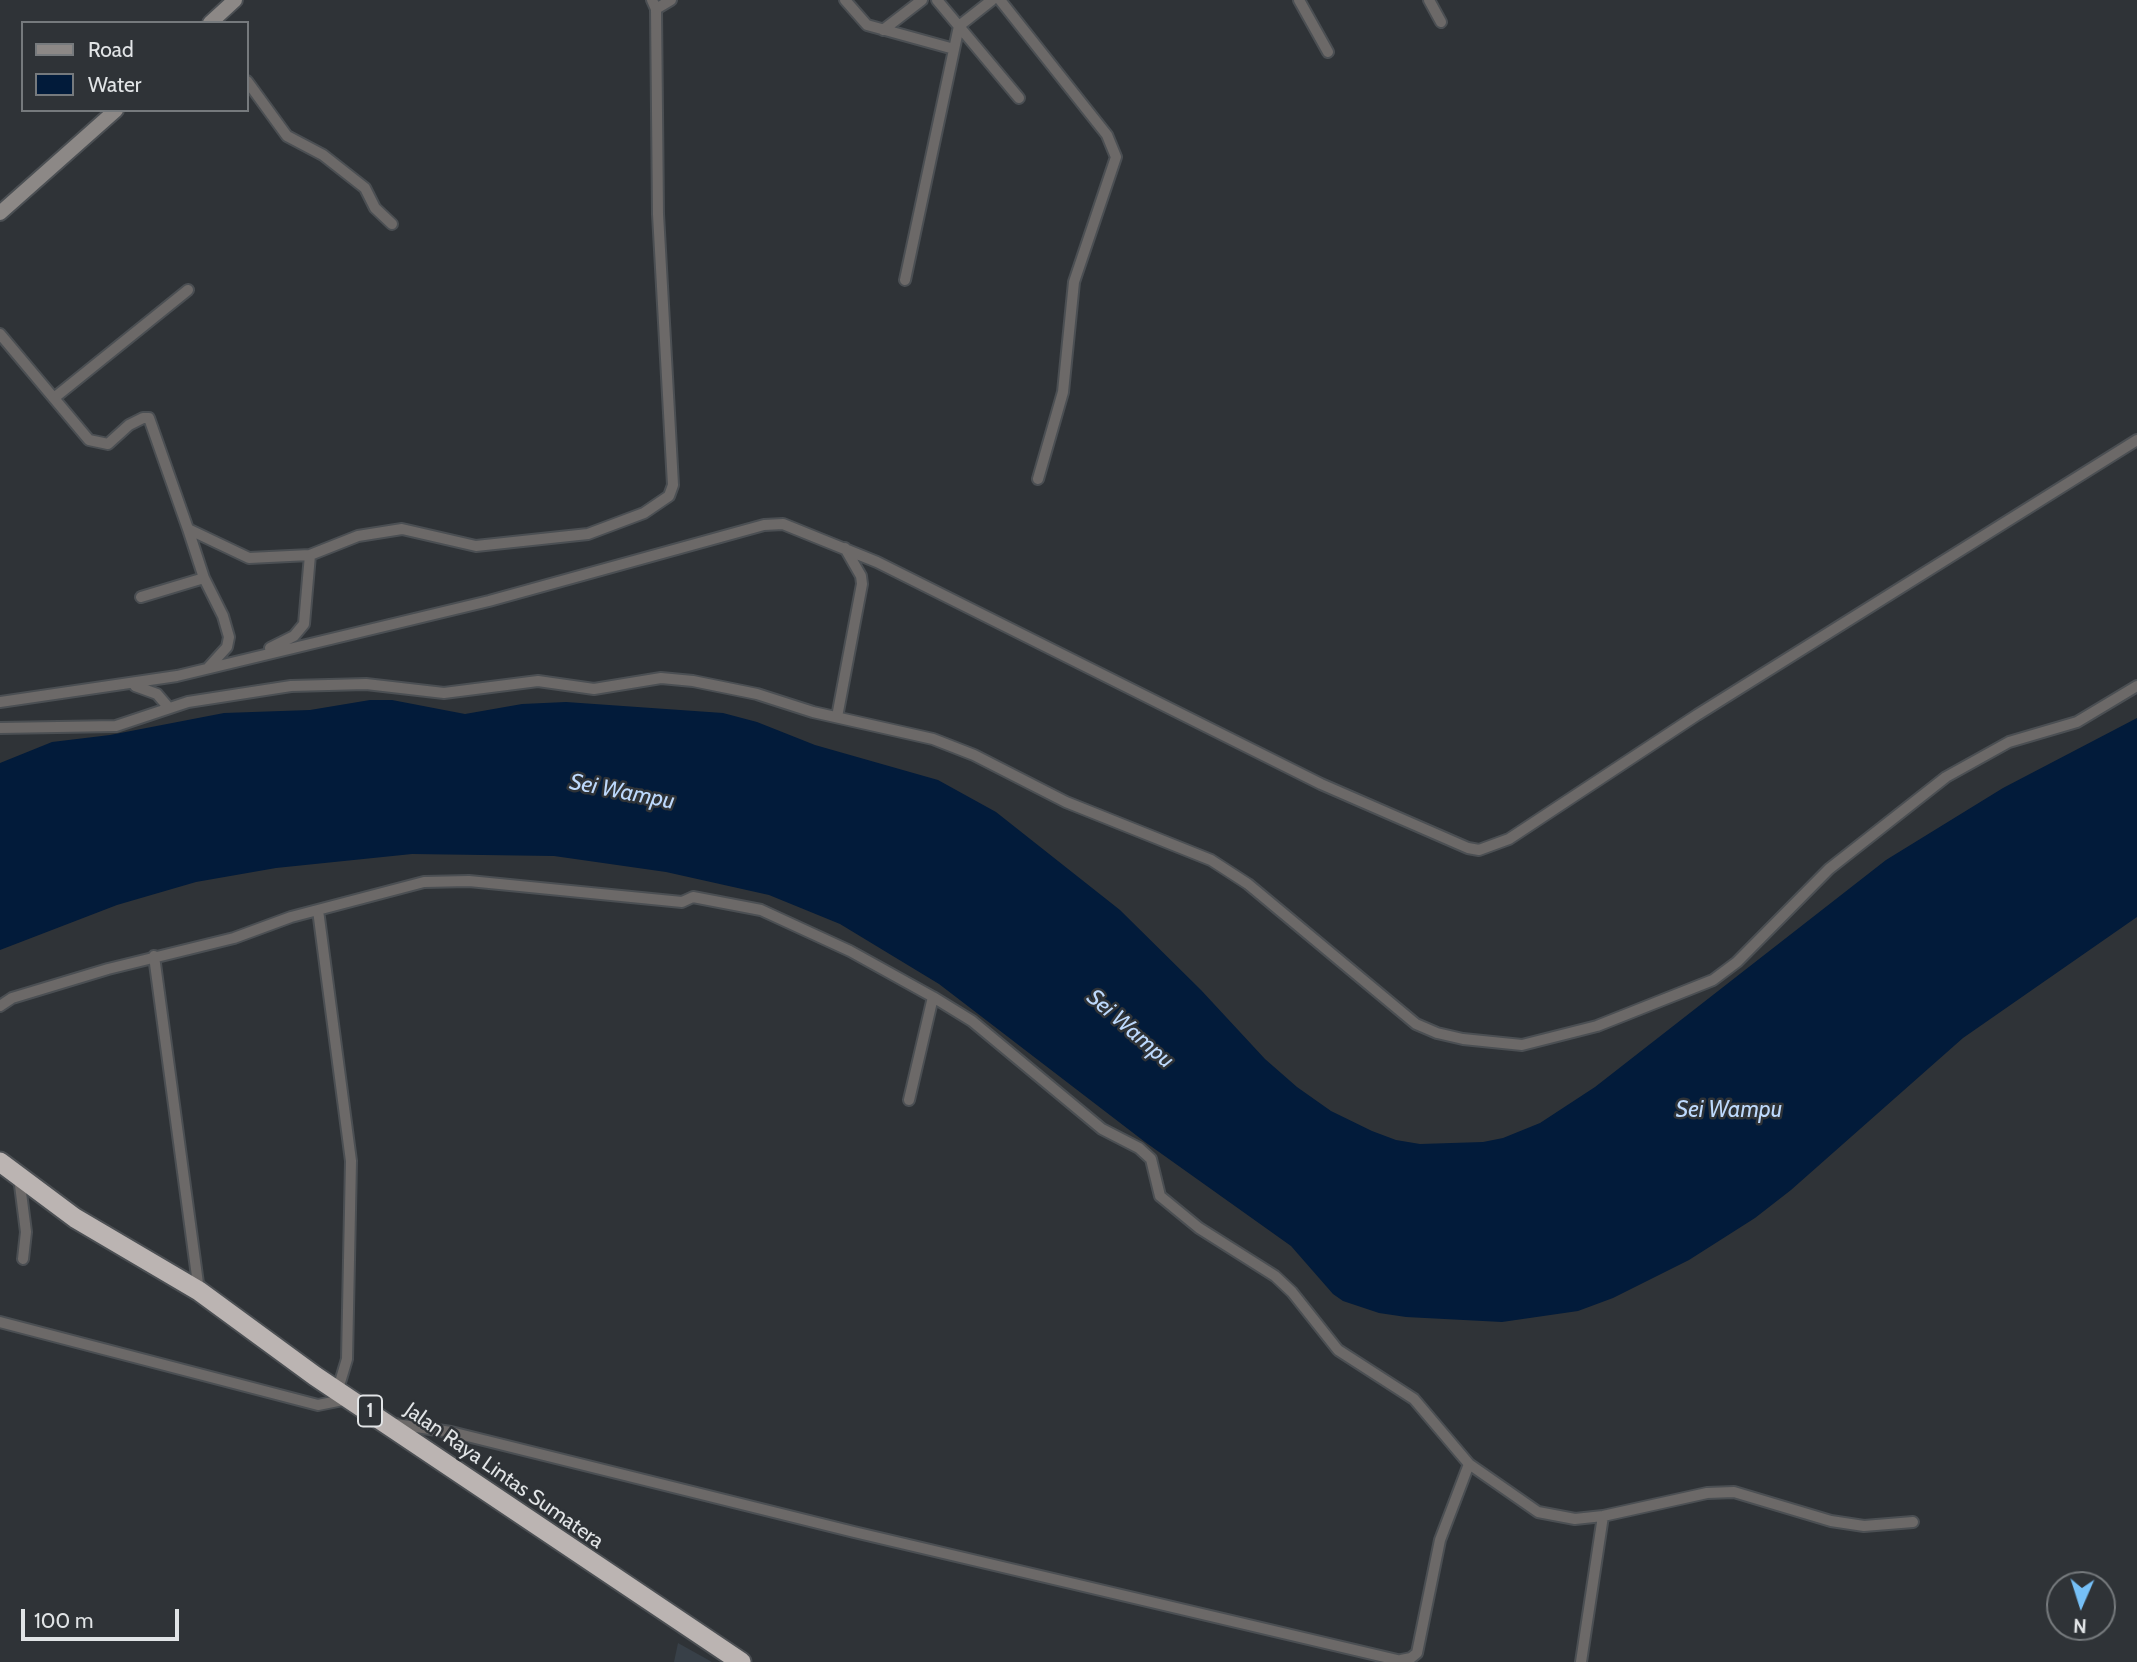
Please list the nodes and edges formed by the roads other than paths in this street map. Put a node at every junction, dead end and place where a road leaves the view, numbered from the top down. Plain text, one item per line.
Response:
1 (236, 0) edge
2 (671, 0) edge
3 (845, 0) edge
4 (922, 0) edge
5 (937, 0) edge
6 (992, 0) edge
7 (1000, 0) edge
8 (1299, 0) edge
9 (1429, 0) edge
10 (654, 4) edge
11 (213, 21) edge
12 (1441, 22) dead end
13 (959, 26) junction
14 (883, 30) junction
15 (954, 49) junction
16 (1328, 52) dead end
17 (248, 81) edge
18 (1019, 98) dead end
19 (114, 112) edge
20 (0, 213) edge
21 (392, 224) dead end
22 (905, 280) dead end
23 (188, 290) dead end
24 (0, 334) edge
25 (54, 398) junction
26 (2137, 440) edge
27 (1038, 479) dead end
28 (188, 528) junction
29 (845, 548) junction
30 (310, 555) junction
31 (204, 578) junction
32 (141, 597) dead end
33 (255, 656) junction
34 (208, 668) junction
35 (125, 686) junction
36 (2137, 686) edge
37 (0, 702) edge
38 (169, 708) junction
39 (837, 717) junction
40 (0, 728) edge
41 (318, 910) junction
42 (154, 956) junction
43 (933, 997) junction
44 (0, 1006) edge
45 (909, 1100) dead end
46 (0, 1162) edge
47 (19, 1177) junction
48 (23, 1259) dead end
49 (200, 1292) junction
50 (0, 1322) edge
51 (344, 1394) junction
52 (388, 1424) junction
53 (1469, 1464) junction
54 (1603, 1516) junction
55 (1913, 1522) dead end
56 (1402, 1661) edge
57 (741, 1662) edge
58 (1581, 1662) edge

1 - 11 street
2 - 10 street
3 - 14 street
4 - 14 street
5 - 13 street
6 - 13 street
7 - 27 street
8 - 16 street
9 - 12 street
10 - 30 street
13 - 15 street
13 - 18 street
14 - 15 street
15 - 22 street
17 - 21 street
19 - 20 street
23 - 25 street
24 - 25 street
25 - 28 street
26 - 29 street
28 - 30 street
28 - 31 street
29 - 33 street
29 - 39 street
30 - 33 street
31 - 32 street
31 - 34 street
33 - 34 street
34 - 35 street
35 - 37 street
35 - 38 street
36 - 39 street
38 - 39 street
38 - 40 street
41 - 42 street
41 - 43 street
41 - 51 street
42 - 44 street
42 - 49 street
43 - 45 street
43 - 53 street
46 - 47 highway, Jalan Raya Lintas Sumatera / 1
47 - 48 street
47 - 49 highway, Jalan Raya Lintas Sumatera / 1
49 - 51 highway, Jalan Raya Lintas Sumatera / 1
50 - 51 street
51 - 52 highway, Jalan Raya Lintas Sumatera / 1
52 - 56 street
52 - 57 highway, Jalan Raya Lintas Sumatera / 1
53 - 54 street
53 - 56 street
54 - 55 street
54 - 58 street

